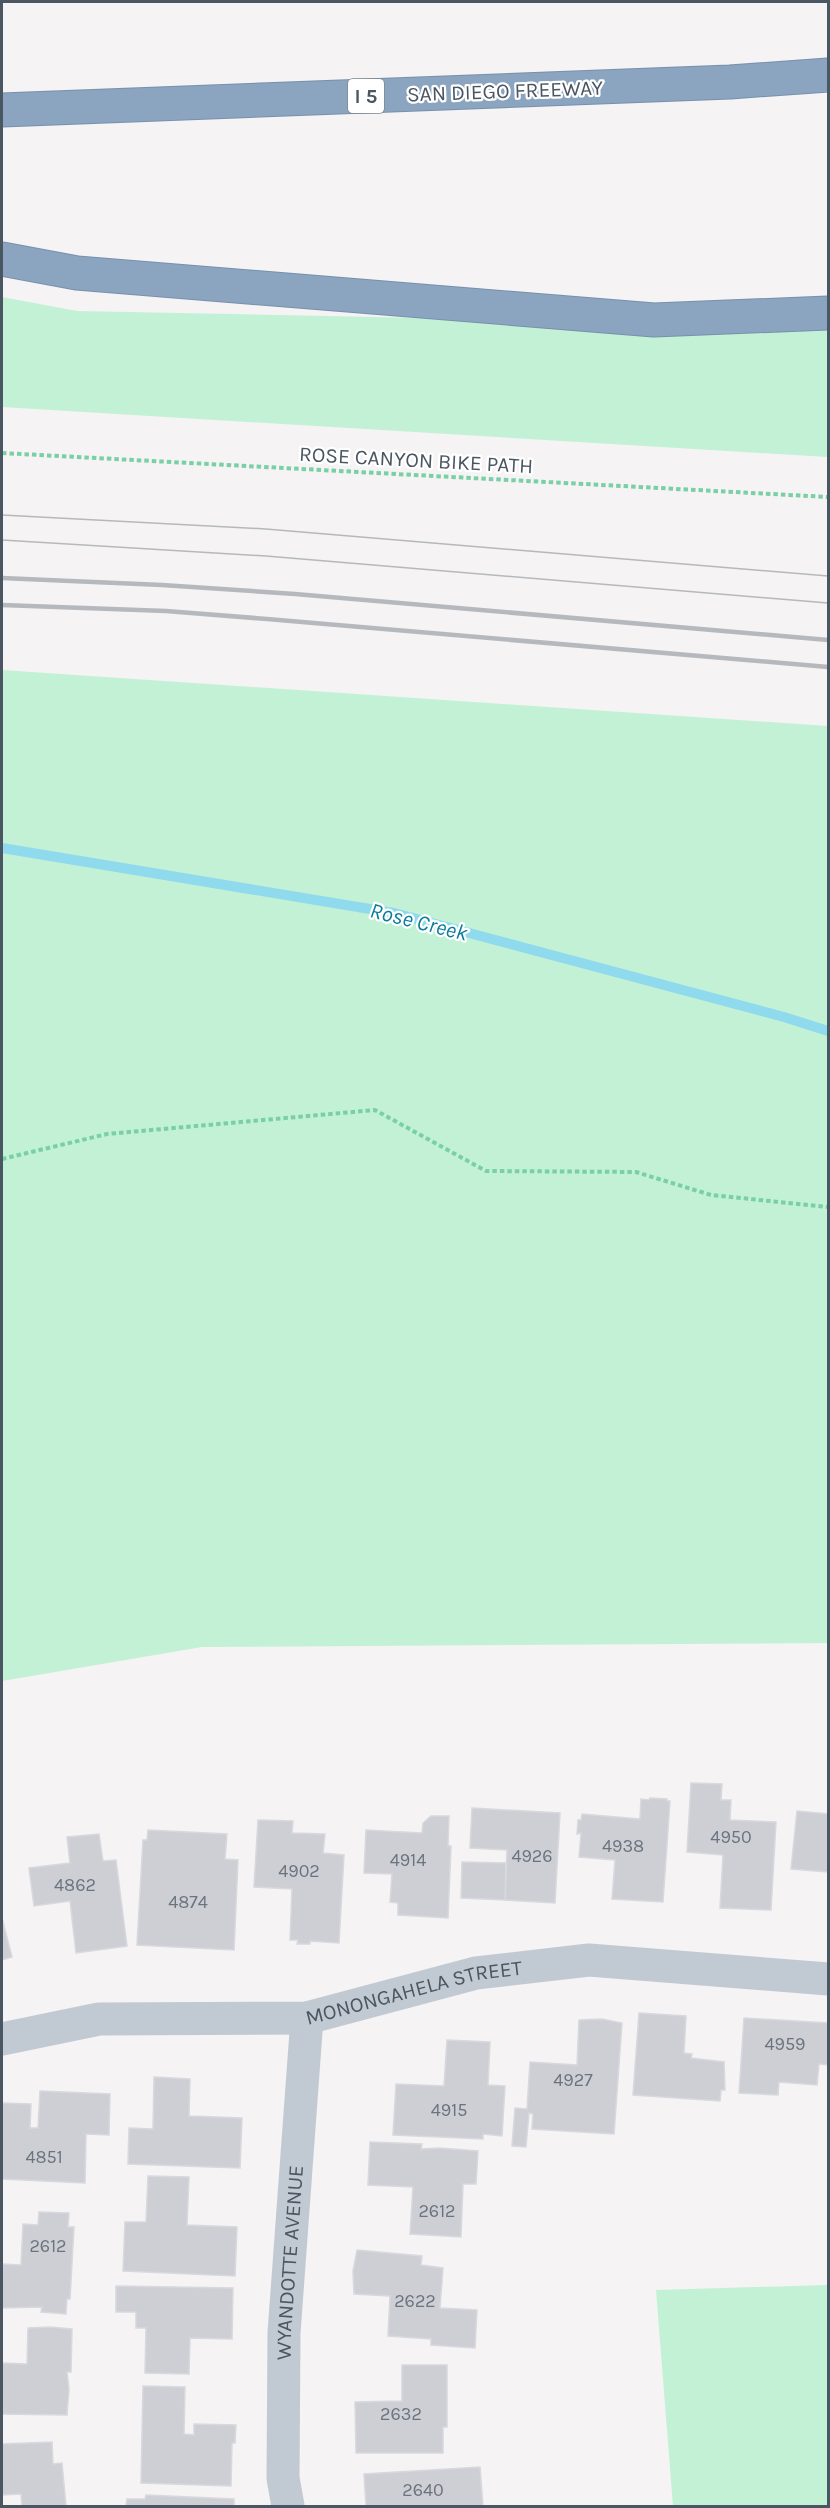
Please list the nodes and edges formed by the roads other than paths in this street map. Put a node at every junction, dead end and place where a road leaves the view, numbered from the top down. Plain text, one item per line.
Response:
1 (828, 75) edge
2 (729, 82) junction
3 (828, 87) edge
4 (2, 110) edge
5 (2, 259) edge
6 (828, 313) edge
7 (828, 1979) edge
8 (307, 2018) junction
9 (2, 2039) edge
10 (288, 2506) edge

1 - 2 highway, SAN DIEGO FREEWAY / I 5
2 - 3 highway
2 - 4 highway, SAN DIEGO FREEWAY / I 5
5 - 6 highway
7 - 8 street, MONONGAHELA STREET
8 - 9 street, MONONGAHELA STREET
8 - 10 street, WYANDOTTE AVENUE

